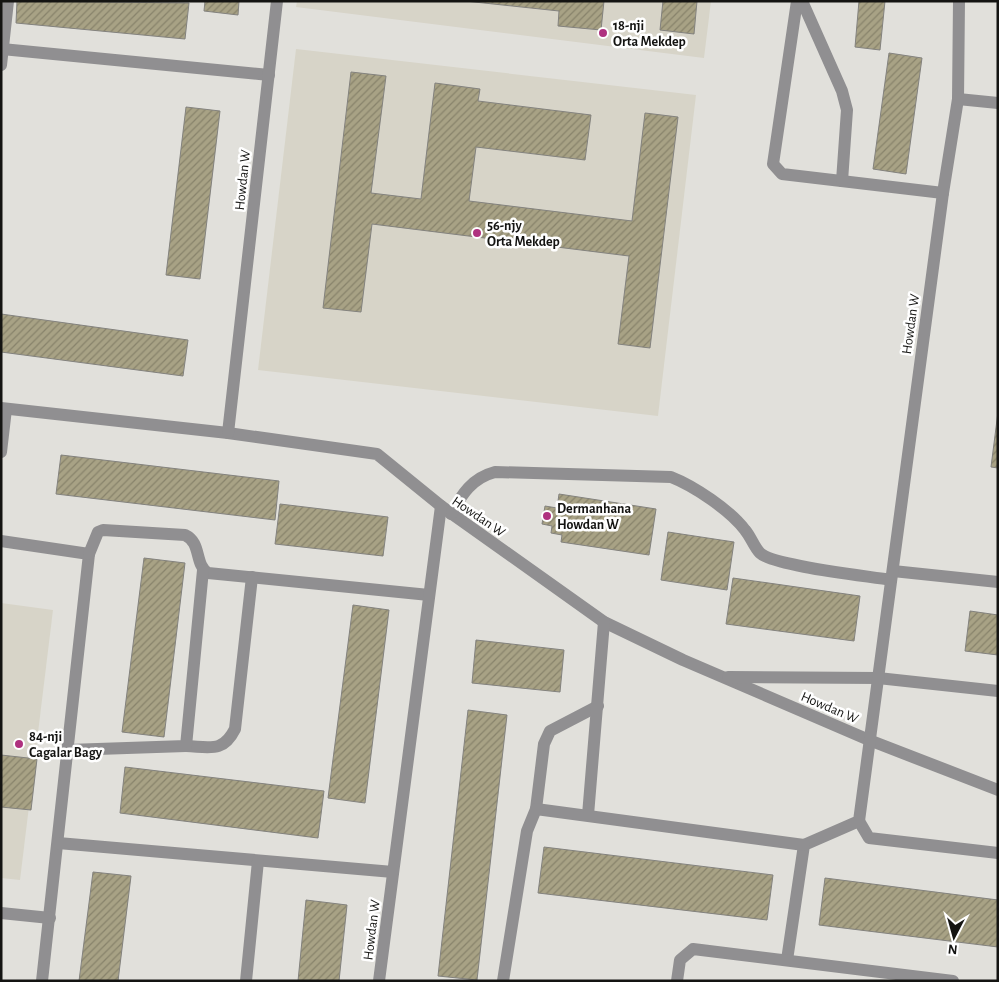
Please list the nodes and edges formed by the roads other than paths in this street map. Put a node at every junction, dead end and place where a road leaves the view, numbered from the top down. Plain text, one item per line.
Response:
1 (8, 1) edge
2 (277, 1) edge
3 (796, 1) edge
4 (802, 1) edge
5 (960, 1) edge
6 (2, 49) junction
7 (1, 65) edge
8 (269, 75) junction
9 (958, 99) junction
10 (998, 103) edge
11 (842, 181) junction
12 (943, 193) junction
13 (4, 408) edge
14 (228, 433) junction
15 (1, 452) edge
16 (446, 510) junction
17 (1, 541) edge
18 (90, 554) junction
19 (203, 570) junction
20 (892, 576) junction
21 (252, 577) junction
22 (998, 582) edge
23 (429, 595) junction
24 (604, 622) junction
25 (722, 677) junction
26 (878, 678) junction
27 (998, 690) edge
28 (598, 706) junction
29 (869, 740) junction
30 (186, 746) junction
31 (68, 750) junction
32 (998, 790) edge
33 (536, 809) junction
34 (588, 815) junction
35 (859, 822) junction
36 (58, 843) junction
37 (804, 845) junction
38 (998, 853) edge
39 (258, 861) junction
40 (393, 872) junction
41 (1, 913) edge
42 (50, 918) junction
43 (787, 960) junction
44 (42, 981) edge
45 (246, 981) edge
46 (379, 981) edge
47 (503, 981) edge
48 (677, 981) edge
49 (953, 981) edge

1 - 6 street
2 - 8 street, Howdan W
3 - 11 street
4 - 11 street
5 - 9 street, Howdan W
6 - 7 street
6 - 8 street
8 - 14 street, Howdan W
9 - 10 street
9 - 12 street, Howdan W
11 - 12 street
12 - 20 street, Howdan W
13 - 14 street
13 - 15 street
14 - 16 street
16 - 20 street
16 - 23 street, Howdan W
16 - 24 street, Howdan W
17 - 18 street
18 - 19 street
18 - 31 street
19 - 21 street
19 - 30 street
20 - 22 street
20 - 26 street, Howdan W
21 - 23 street
21 - 30 street
23 - 40 street, Howdan W
24 - 25 street, Howdan W
24 - 28 street
25 - 26 street
25 - 29 street, Howdan W
26 - 27 street
26 - 29 street, Howdan W
28 - 33 street
28 - 34 street
29 - 32 street, Howdan W
29 - 35 street, Howdan W
30 - 31 street
31 - 36 street
33 - 34 street
33 - 47 street
34 - 37 street
35 - 37 street
35 - 38 street
36 - 39 street
36 - 42 street
37 - 43 street
39 - 40 street
39 - 45 street
40 - 46 street, Howdan W
41 - 42 street
42 - 44 street
43 - 48 street
43 - 49 street

